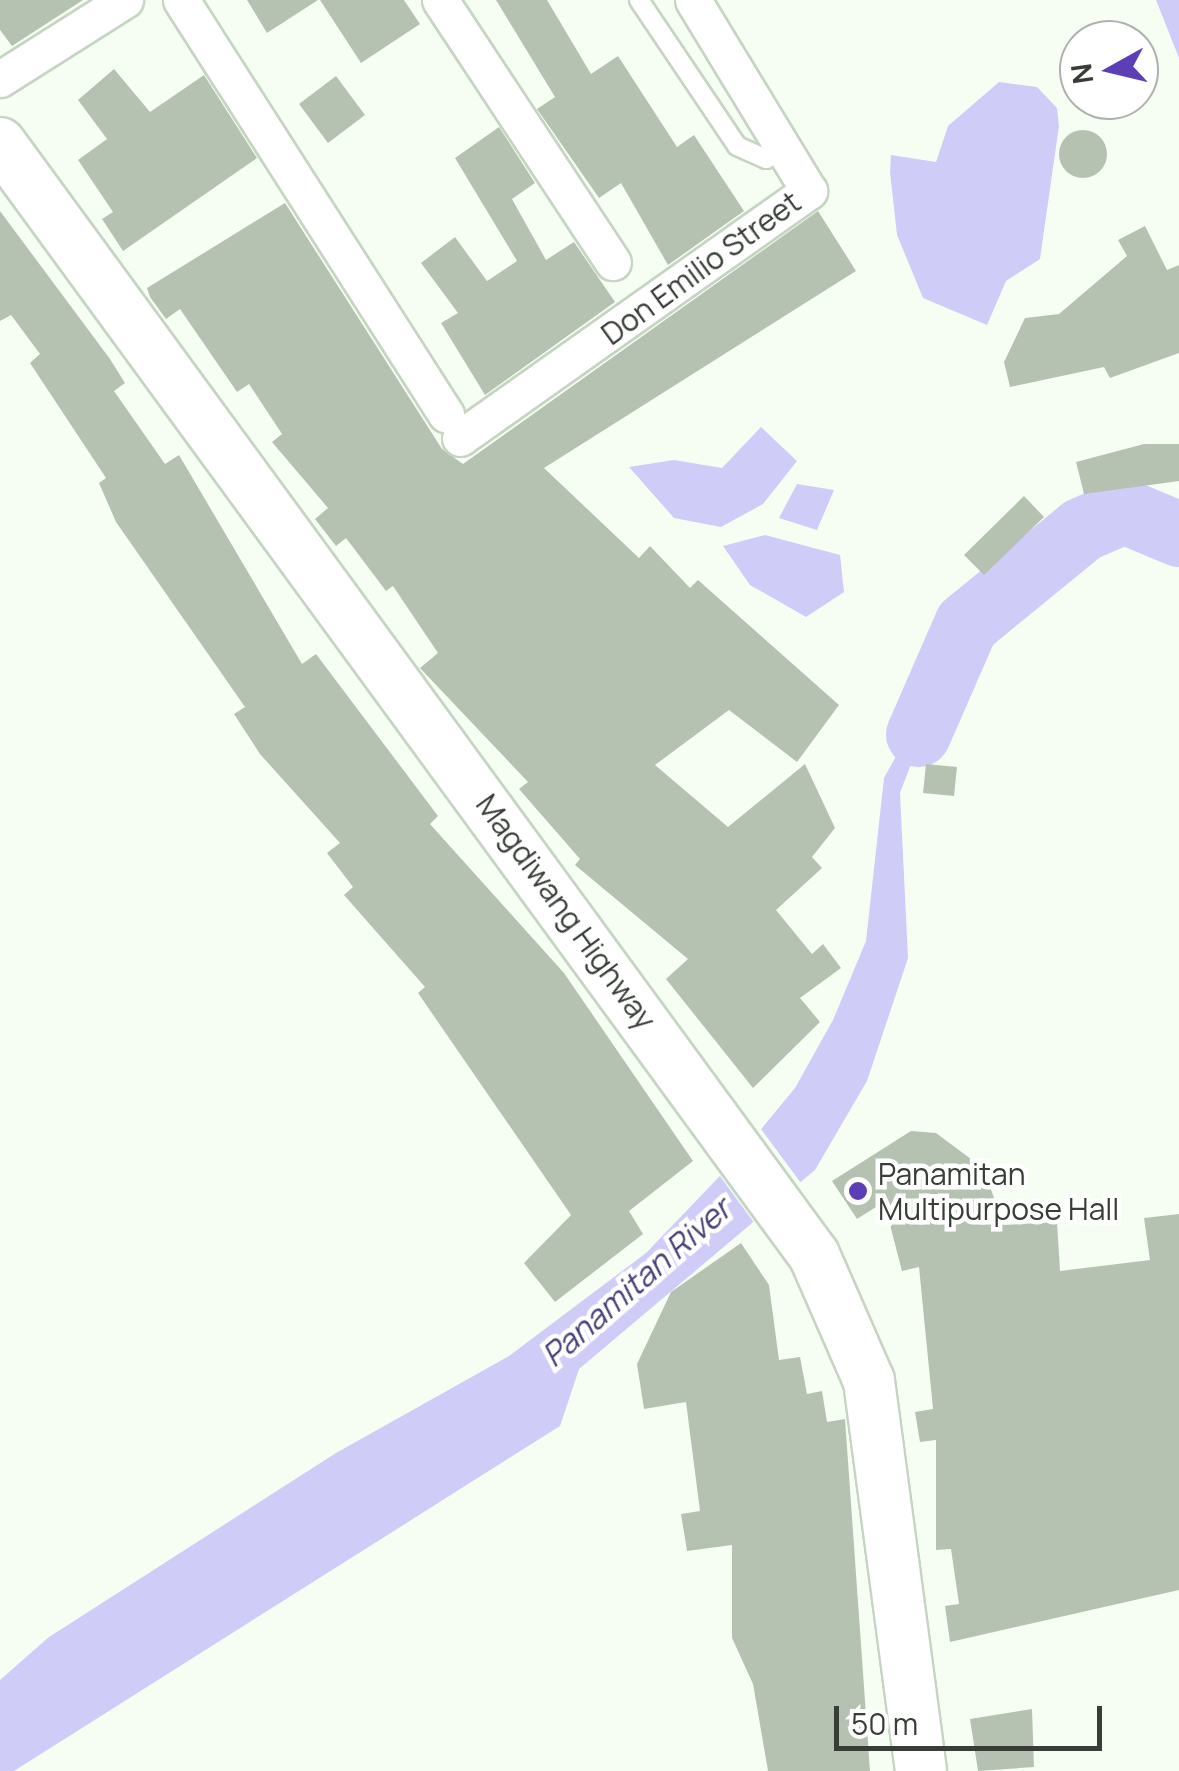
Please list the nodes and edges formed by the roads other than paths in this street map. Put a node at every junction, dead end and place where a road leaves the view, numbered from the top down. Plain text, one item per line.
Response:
1 (126, 0) edge
2 (181, 0) edge
3 (440, 0) edge
4 (639, 0) edge
5 (693, 0) edge
6 (0, 80) edge
7 (0, 142) edge
8 (784, 148) junction
9 (612, 262) dead end
10 (921, 1771) edge

1 - 6 street
2 - 8 street, Don Emilio Street
3 - 9 street
4 - 8 lane
5 - 8 street, Don Emilio Street
7 - 10 main road, Magdiwang Highway

